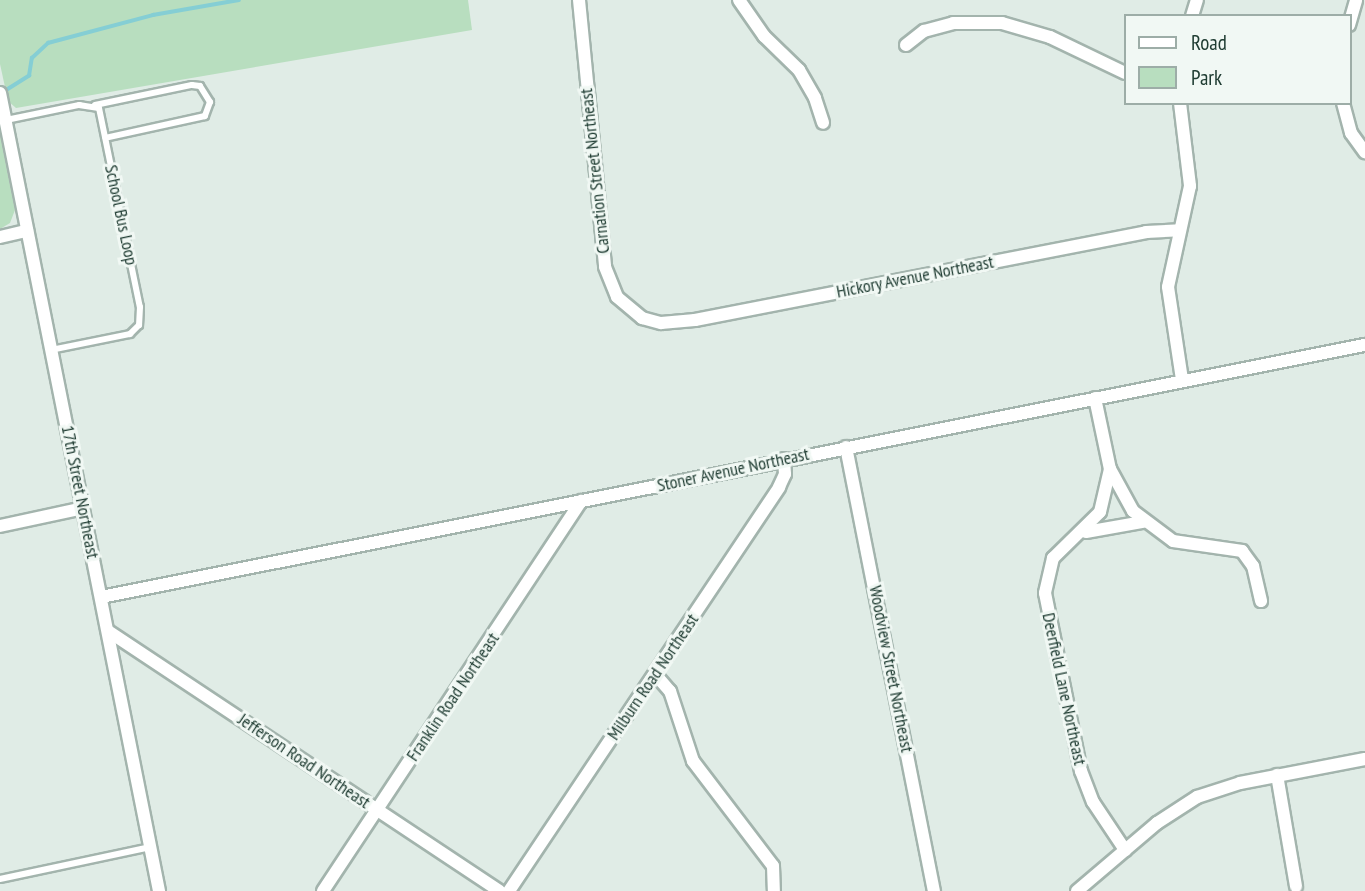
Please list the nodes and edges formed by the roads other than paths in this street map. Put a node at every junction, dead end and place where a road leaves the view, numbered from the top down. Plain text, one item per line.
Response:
1 (579, 0) edge
2 (739, 0) edge
3 (1356, 0) edge
4 (1351, 18) edge
5 (906, 45) dead end
6 (1124, 73) edge
7 (1, 98) edge
8 (94, 105) junction
9 (1180, 105) edge
10 (1344, 105) edge
11 (6, 120) junction
12 (823, 123) dead end
13 (105, 138) junction
14 (1365, 152) edge
15 (1180, 230) junction
16 (27, 231) junction
17 (0, 237) edge
18 (650, 321) joint
19 (1365, 345) edge
20 (51, 350) junction
21 (1182, 380) junction
22 (1095, 398) junction
23 (846, 447) junction
24 (783, 459) junction
25 (1110, 469) junction
26 (581, 501) junction
27 (83, 508) junction
28 (1143, 522) junction
29 (0, 526) edge
30 (1084, 532) junction
31 (101, 597) junction
32 (1261, 601) dead end
33 (108, 631) junction
34 (656, 674) junction
35 (1365, 759) edge
36 (1277, 775) junction
37 (378, 810) junction
38 (151, 847) junction
39 (1125, 850) junction
40 (0, 878) edge
41 (1296, 886) dead end
42 (159, 891) edge
43 (323, 891) edge
44 (500, 891) edge
45 (509, 891) edge
46 (774, 891) edge
47 (934, 891) edge
48 (1077, 891) edge

1 - 18 street, Carnation Street Northeast
2 - 12 street
3 - 4 street
5 - 6 street
7 - 11 street, 17th Street Northeast
8 - 11 lane
8 - 13 lane, School Bus Loop
8 - 13 lane
9 - 15 street
10 - 14 street
11 - 16 street, 17th Street Northeast
13 - 20 lane, School Bus Loop
15 - 18 street, Hickory Avenue Northeast
15 - 21 street
16 - 17 street
16 - 20 street, 17th Street Northeast
19 - 21 street, Stoner Avenue Northeast
20 - 27 street, 17th Street Northeast
21 - 22 street, Stoner Avenue Northeast
22 - 23 street, Stoner Avenue Northeast
22 - 25 street, Deerfield Lane Northeast
23 - 24 street, Stoner Avenue Northeast
23 - 47 street, Woodview Street Northeast
24 - 26 street, Stoner Avenue Northeast
24 - 34 street, Milburn Road Northeast
25 - 28 street, Deerfield Lane Northeast
25 - 30 street, Deerfield Lane Northeast
26 - 31 street, Stoner Avenue Northeast
26 - 37 street, Franklin Road Northeast
27 - 29 street
27 - 31 street, 17th Street Northeast
28 - 30 street
28 - 32 street
30 - 39 street, Deerfield Lane Northeast
31 - 33 street, 17th Street Northeast
33 - 37 street, Jefferson Road Northeast
33 - 38 street, 17th Street Northeast
34 - 45 street, Milburn Road Northeast
34 - 46 street
35 - 36 street
36 - 39 street
36 - 41 street
37 - 43 street, Franklin Road Northeast
37 - 44 street, Jefferson Road Northeast
38 - 40 lane
38 - 42 street, 17th Street Northeast
39 - 48 street

